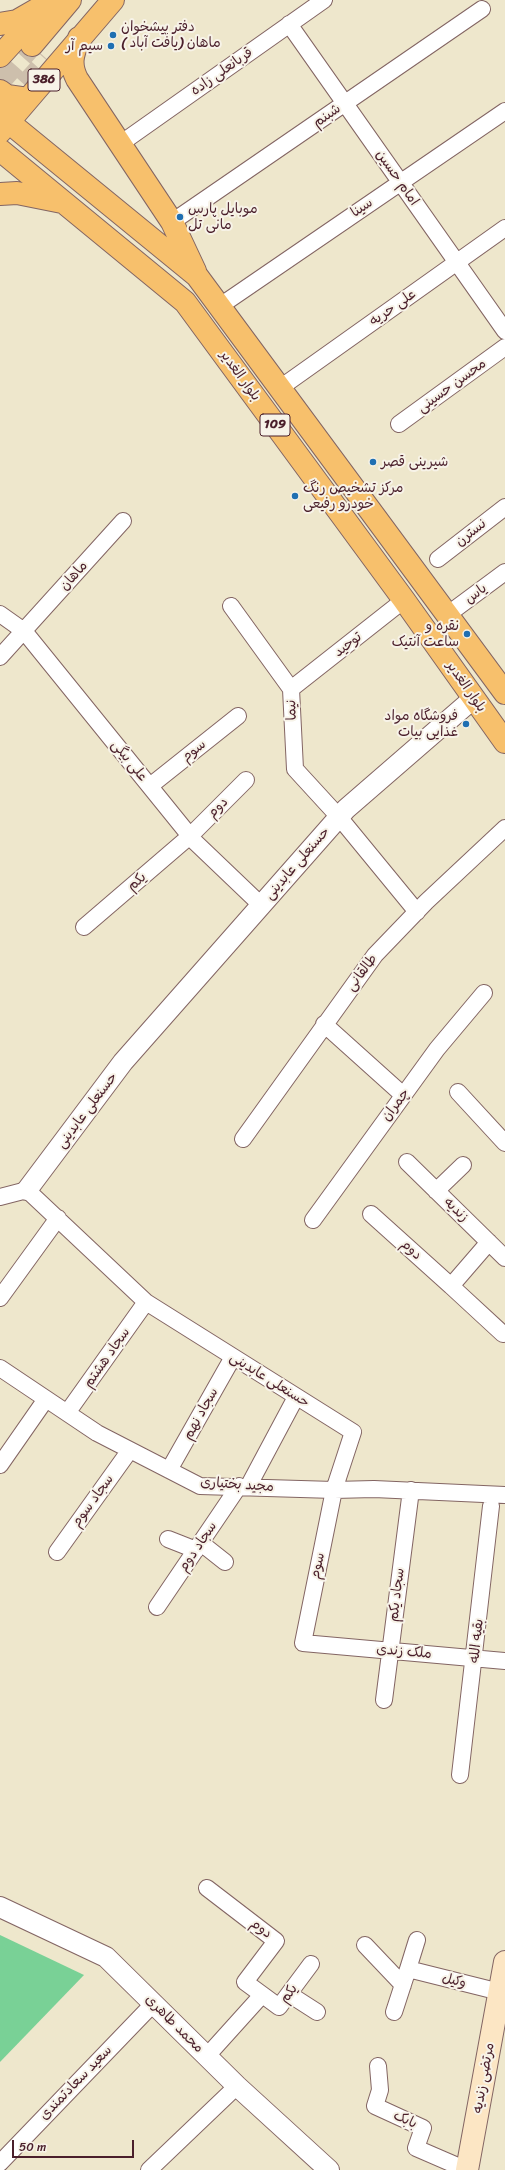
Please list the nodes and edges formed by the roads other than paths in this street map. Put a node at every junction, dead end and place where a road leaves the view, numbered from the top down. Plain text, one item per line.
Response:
1 (70, 0) edge
2 (101, 0) edge
3 (113, 0) edge
4 (324, 0) edge
5 (48, 2) edge
6 (482, 9) dead end
7 (0, 24) edge
8 (290, 24) junction
9 (79, 38) junction
10 (32, 45) tunnel mouth
11 (0, 56) edge
12 (48, 60) tunnel mouth
13 (0, 91) edge
14 (28, 99) junction
15 (345, 103) junction
16 (505, 111) edge
17 (3, 123) edge
18 (120, 144) junction
19 (0, 150) edge
20 (400, 182) junction
21 (0, 194) edge
22 (66, 203) junction
23 (172, 222) junction
24 (505, 228) edge
25 (457, 262) junction
26 (197, 276) junction
27 (220, 306) junction
28 (505, 332) edge
29 (505, 347) edge
30 (280, 388) junction
31 (399, 424) dead end
32 (505, 507) edge
33 (123, 521) dead end
34 (438, 559) dead end
35 (505, 572) edge
36 (404, 600) junction
37 (231, 606) dead end
38 (0, 614) edge
39 (447, 615) junction
40 (24, 632) junction
41 (0, 657) edge
42 (291, 689) junction
43 (505, 693) edge
44 (474, 698) junction
45 (238, 716) dead end
46 (505, 742) edge
47 (246, 780) dead end
48 (150, 786) junction
49 (339, 817) junction
50 (505, 828) edge
51 (190, 836) junction
52 (261, 905) junction
53 (417, 912) junction
54 (84, 927) dead end
55 (484, 993) dead end
56 (324, 1024) junction
57 (458, 1092) dead end
58 (403, 1095) junction
59 (243, 1139) dead end
60 (505, 1143) edge
61 (407, 1162) dead end
62 (463, 1165) dead end
63 (27, 1190) junction
64 (436, 1191) junction
65 (0, 1197) edge
66 (371, 1214) dead end
67 (58, 1218) junction
68 (313, 1220) dead end
69 (489, 1242) junction
70 (505, 1258) edge
71 (451, 1286) junction
72 (0, 1298) edge
73 (146, 1302) junction
74 (503, 1334) dead end
75 (233, 1357) junction
76 (0, 1368) edge
77 (296, 1397) junction
78 (46, 1399) junction
79 (67, 1414) junction
80 (130, 1450) junction
81 (0, 1465) edge
82 (169, 1470) junction
83 (243, 1486) junction
84 (334, 1490) junction
85 (410, 1490) junction
86 (505, 1495) edge
87 (491, 1506) dead end
88 (168, 1539) dead end
89 (198, 1547) junction
90 (57, 1552) dead end
91 (225, 1562) dead end
92 (157, 1607) dead end
93 (303, 1643) joint
94 (390, 1651) junction
95 (475, 1658) junction
96 (505, 1661) edge
97 (384, 1700) dead end
98 (460, 1775) dead end
99 (206, 1888) dead end
100 (0, 1907) edge
101 (417, 1940) dead end
102 (365, 1946) dead end
103 (505, 1962) edge
104 (311, 1964) dead end
105 (408, 1969) junction
106 (403, 1985) junction
107 (500, 1992) junction
108 (289, 1994) junction
109 (262, 1995) junction
110 (153, 2004) junction
111 (317, 2012) dead end
112 (394, 2012) dead end
113 (207, 2056) junction
114 (378, 2066) dead end
115 (237, 2086) junction
116 (0, 2163) edge
117 (149, 2170) edge
118 (329, 2170) edge
119 (467, 2170) edge

1 - 10 main road
2 - 12 main road, 386
3 - 9 main road, 386
4 - 8 street, قربانعلی زاده
5 - 7 main road
5 - 11 main road
6 - 15 street, شبنم
8 - 15 street, امام حسین
8 - 18 street, قربانعلی زاده
9 - 14 main road, 386
9 - 18 main road
13 - 14 main road
14 - 17 main road, 386
15 - 20 street, امام حسین
15 - 23 street, شبنم
16 - 20 street, سینا
17 - 26 main road, بلوار الغدیر / 109
18 - 23 main road
19 - 22 main road, بلوار الغدیر / 109
20 - 25 street, امام حسین
20 - 27 street, سینا
21 - 22 main road
22 - 36 main road, بلوار الغدیر / 109
23 - 26 main road
24 - 25 street, علی حریه
25 - 28 street, امام حسین
25 - 30 street, علی حریه
26 - 27 main road, بلوار الغدیر / 109
27 - 30 main road, بلوار الغدیر / 109
29 - 31 street, محسن حسینی
30 - 39 main road, بلوار الغدیر / 109
32 - 34 street, نسترن
33 - 40 street, ماهان
35 - 39 street, یاس
36 - 42 street, توحید
36 - 44 main road, بلوار الغدیر / 109
37 - 42 street, نیما
38 - 40 street, علی بیگی
39 - 43 main road, بلوار الغدیر / 109
40 - 41 street, ماهان
40 - 48 street, علی بیگی
42 - 49 street, نیما
44 - 46 main road, بلوار الغدیر / 109
44 - 49 street, حسنعلی عابدینی
45 - 48 street, سوم
47 - 51 street, دوم
48 - 51 street, علی بیگی
49 - 52 street, حسنعلی عابدینی
49 - 53 street, نیما
50 - 53 street, طالقانی
51 - 52 street, علی بیگی
51 - 54 street, یکم
52 - 63 street, حسنعلی عابدینی
53 - 56 street, طالقانی
55 - 58 street, چمران
56 - 58 street
56 - 59 street, طالقانی
57 - 60 street
58 - 68 street, چمران
61 - 64 street, زندیه
62 - 64 street
63 - 65 street
63 - 67 street, حسنعلی عابدینی
64 - 69 street, زندیه
66 - 71 street, دوم
67 - 72 street
67 - 73 street, حسنعلی عابدینی
69 - 70 street, زندیه
69 - 71 street
71 - 74 street, دوم
73 - 75 street, حسنعلی عابدینی
73 - 79 street, سجاد هشتم
75 - 77 street, حسنعلی عابدینی
75 - 82 street, سجاد نهم
76 - 78 street, مجید بختیاری
77 - 83 street, سجاد دوم
77 - 84 street, حسنعلی عابدینی
78 - 79 street, مجید بختیاری
78 - 81 street
79 - 80 street, مجید بختیاری
80 - 82 street, مجید بختیاری
80 - 90 street, سجاد سوم
82 - 83 street, مجید بختیاری
83 - 84 street, مجید بختیاری
83 - 89 street, سجاد دوم
84 - 85 street, مجید بختیاری
84 - 93 street, سوم
85 - 86 street, مجید بختیاری
85 - 94 street, سجاد یکم
87 - 95 street, بقیه الله
88 - 89 street
89 - 91 street
89 - 92 street, سجاد دوم
93 - 94 street, ملک زندی
94 - 95 street, ملک زندی
94 - 97 street, سجاد یکم
95 - 96 street, ملک زندی
95 - 98 street, بقیه الله
99 - 109 street, دوم
100 - 110 street, محمد طاهری
101 - 105 street
102 - 106 street
103 - 107 main road, مرتضی زندیه
104 - 108 street, یکم
105 - 106 street
105 - 107 street, وکیل
106 - 112 street
107 - 119 main road, مرتضی زندیه
108 - 109 street, یکم
108 - 111 street
109 - 113 street
110 - 113 street, محمد طاهری
110 - 116 street, سعید سعادتمندی
113 - 115 street, محمد طاهری
114 - 119 street, بابک
115 - 117 street
115 - 118 street, محمد طاهری

